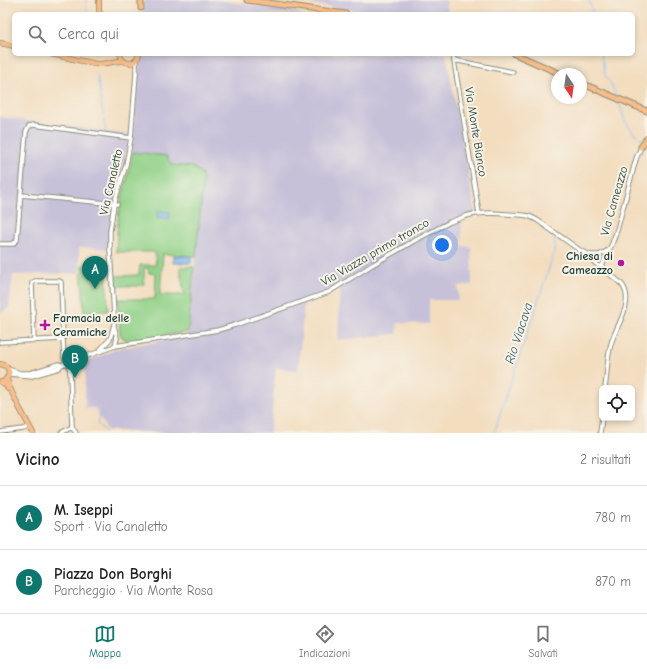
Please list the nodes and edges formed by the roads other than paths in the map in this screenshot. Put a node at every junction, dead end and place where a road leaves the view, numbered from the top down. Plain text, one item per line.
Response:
1 (99, 0) edge
2 (141, 0) edge
3 (247, 0) edge
4 (141, 11) edge
5 (100, 12) edge
6 (332, 12) edge
7 (0, 42) edge
8 (12, 45) edge
9 (60, 56) edge
10 (118, 56) edge
11 (121, 56) edge
12 (137, 56) edge
13 (453, 56) edge
14 (520, 56) edge
15 (136, 60) junction
16 (454, 60) junction
17 (114, 61) junction
18 (125, 62) junction
19 (136, 68) junction
20 (551, 70) edge
21 (513, 72) dead end
22 (587, 86) edge
23 (633, 105) junction
24 (647, 111) edge
25 (131, 138) junction
26 (647, 138) edge
27 (641, 147) joint
28 (21, 195) junction
29 (116, 204) junction
30 (478, 213) junction
31 (0, 244) edge
32 (608, 250) junction
33 (585, 253) junction
34 (599, 255) junction
35 (604, 262) junction
36 (601, 268) junction
37 (114, 324) junction
38 (118, 338) junction
39 (110, 339) junction
40 (63, 340) junction
41 (34, 341) junction
42 (0, 342) edge
43 (128, 344) junction
44 (114, 346) junction
45 (98, 352) junction
46 (67, 363) junction
47 (0, 364) edge
48 (8, 374) junction
49 (1, 382) edge
50 (605, 385) edge
51 (19, 407) junction
52 (602, 421) edge
53 (29, 427) junction
54 (72, 427) junction
55 (0, 432) edge
56 (33, 433) edge
57 (61, 433) edge
58 (76, 433) edge
59 (600, 433) edge

1 - 5 main road
2 - 4 highway
3 - 6 highway
7 - 8 main road
9 - 17 main road
10 - 17 main road
11 - 18 main road
12 - 15 main road
13 - 16 street, Via Monte Bianco
14 - 20 highway
15 - 18 main road
15 - 19 street, Via Canaletto
16 - 21 street
16 - 30 street, Via Monte Bianco
17 - 18 main road
18 - 19 street
19 - 25 street, Via Canaletto
22 - 23 highway
23 - 24 highway
23 - 24 highway
25 - 28 street
25 - 29 street, Via Canaletto
26 - 27 highway
27 - 32 street, Via Cameazzo
28 - 29 street
28 - 31 street
29 - 37 street, Via Canaletto
30 - 33 street, Via Viazza primo tronco
30 - 43 street, Via Viazza primo tronco
32 - 34 street, Via Cameazzo
32 - 35 street
33 - 34 street, Via Viazza primo tronco
33 - 36 street
34 - 35 street
34 - 36 street
35 - 36 street
36 - 50 street
37 - 38 street, Via Canaletto
37 - 39 street, Via Canaletto
38 - 43 street
38 - 44 street
39 - 44 street
39 - 45 street, Via Canaletto
40 - 41 street
40 - 41 street
40 - 46 street
41 - 42 street
43 - 44 street, Via Viazza primo tronco
44 - 45 street, Via Viazza primo tronco
45 - 46 street, Via Viazza primo tronco
46 - 48 street, Via Viazza primo tronco
46 - 54 street
47 - 48 main road
48 - 49 main road
48 - 51 main road
49 - 51 main road
51 - 53 main road
52 - 59 street
53 - 55 street
53 - 56 main road
54 - 57 street
54 - 58 street

